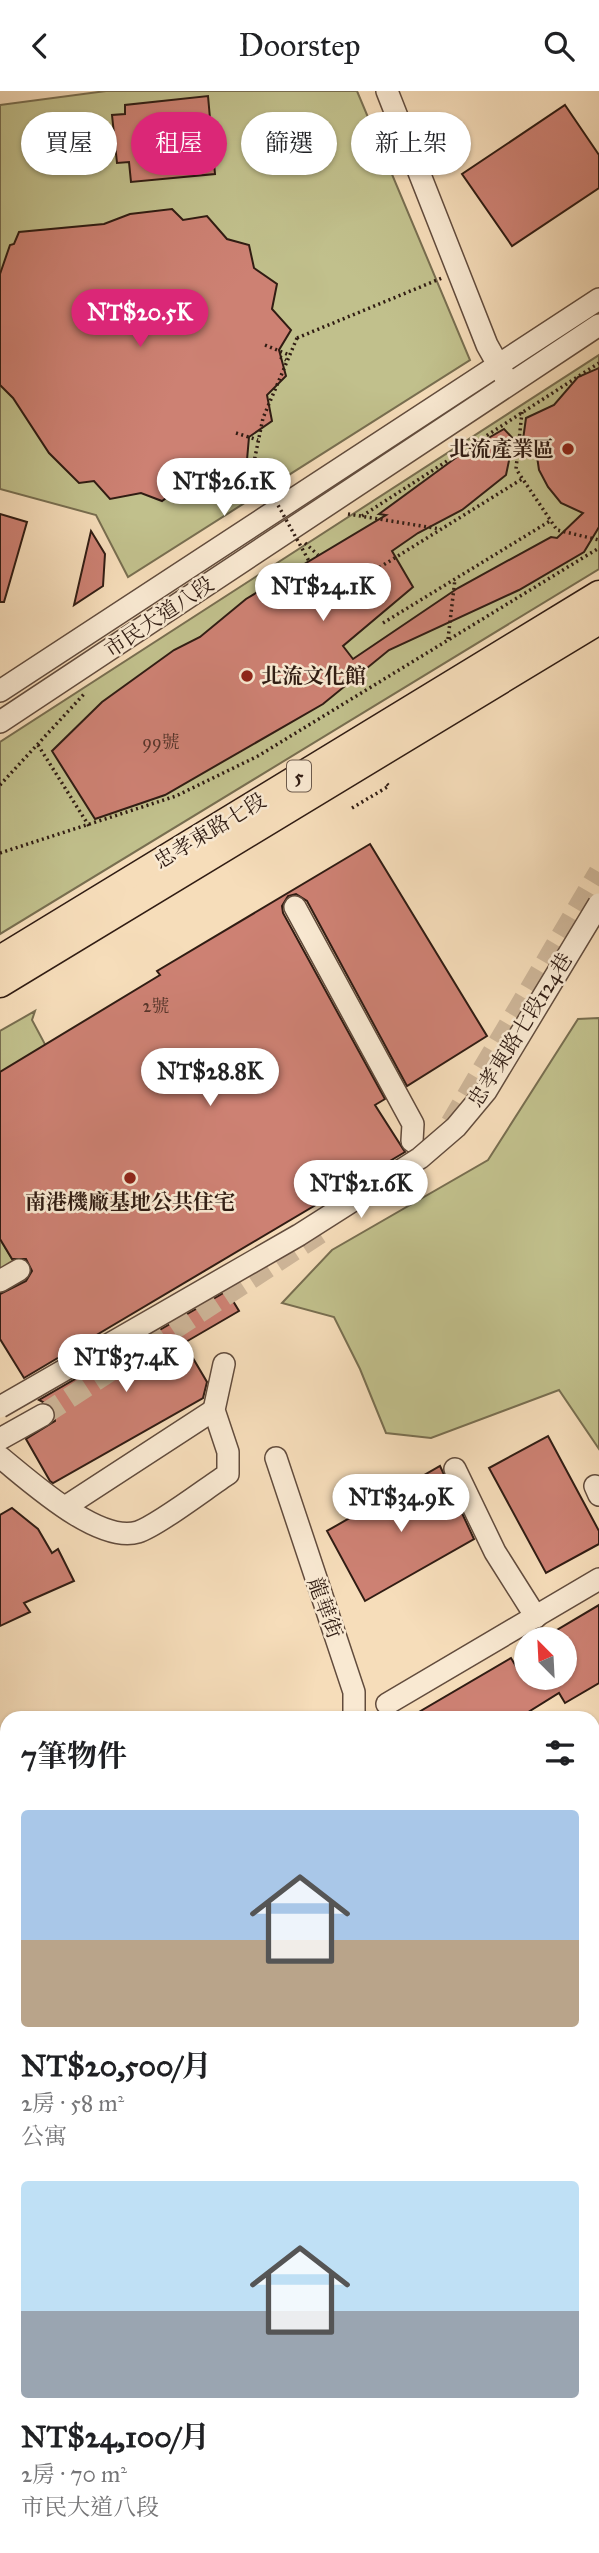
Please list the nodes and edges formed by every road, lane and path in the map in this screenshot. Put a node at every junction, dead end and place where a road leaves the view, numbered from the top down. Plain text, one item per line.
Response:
1 (387, 91) edge
2 (442, 278) dead end
3 (599, 299) edge
4 (599, 325) edge
5 (265, 345) dead end
6 (289, 355) junction
7 (280, 357) dead end
8 (286, 360) junction
9 (599, 363) edge
10 (498, 366) junction
11 (510, 384) junction
12 (549, 385) dead end
13 (553, 391) junction
14 (522, 412) junction
15 (236, 433) dead end
16 (258, 440) junction
17 (522, 479) junction
18 (348, 514) dead end
19 (362, 516) junction
20 (551, 521) junction
21 (440, 529) junction
22 (599, 540) edge
23 (305, 543) dead end
24 (599, 548) edge
25 (318, 555) dead end
26 (309, 561) dead end
27 (455, 579) junction
28 (356, 582) dead end
29 (599, 594) edge
30 (599, 621) edge
31 (383, 623) dead end
32 (448, 639) junction
33 (0, 691) edge
34 (85, 692) dead end
35 (0, 722) edge
36 (37, 744) junction
37 (386, 783) dead end
38 (0, 785) edge
39 (352, 808) dead end
40 (89, 826) junction
41 (0, 853) edge
42 (599, 904) edge
43 (295, 907) dead end
44 (0, 959) edge
45 (0, 984) edge
46 (412, 1141) dead end
47 (19, 1270) dead end
48 (0, 1282) edge
49 (224, 1364) dead end
50 (0, 1407) edge
51 (214, 1410) junction
52 (43, 1415) tunnel mouth
53 (0, 1439) edge
54 (0, 1457) edge
55 (276, 1458) dead end
56 (455, 1469) dead end
57 (65, 1507) junction
58 (599, 1579) edge
59 (536, 1616) junction
60 (387, 1704) dead end
61 (354, 1711) edge

1 - 10 street
2 - 6 path, bridge
3 - 10 street, 市民大道八段
4 - 11 street, 市民大道八段
5 - 6 path
6 - 8 path, bridge
7 - 8 path, bridge
8 - 16 path, bridge
9 - 13 path
10 - 11 street
10 - 33 street, 市民大道八段
11 - 35 street, 市民大道八段
12 - 13 path
13 - 14 path
14 - 17 path
14 - 19 path
15 - 16 path
16 - 26 path, bridge
17 - 20 path
17 - 21 path
18 - 19 path
19 - 21 path
20 - 22 path
20 - 27 path
21 - 28 path
23 - 25 path
24 - 32 path
27 - 31 path
27 - 32 path
29 - 44 main road, 忠孝東路七段 / 5
30 - 45 main road, 忠孝東路七段 / 5
32 - 40 path
34 - 36 path
36 - 38 path
36 - 40 path
37 - 39 path
40 - 41 path
42 - 50 street, 忠孝東路七段124巷, bridge
43 - 46 street
47 - 48 street
49 - 51 street
51 - 57 street
51 - 57 street
52 - 53 street
54 - 57 street
55 - 61 street, 龍華街
56 - 59 street
58 - 59 street
59 - 60 street

